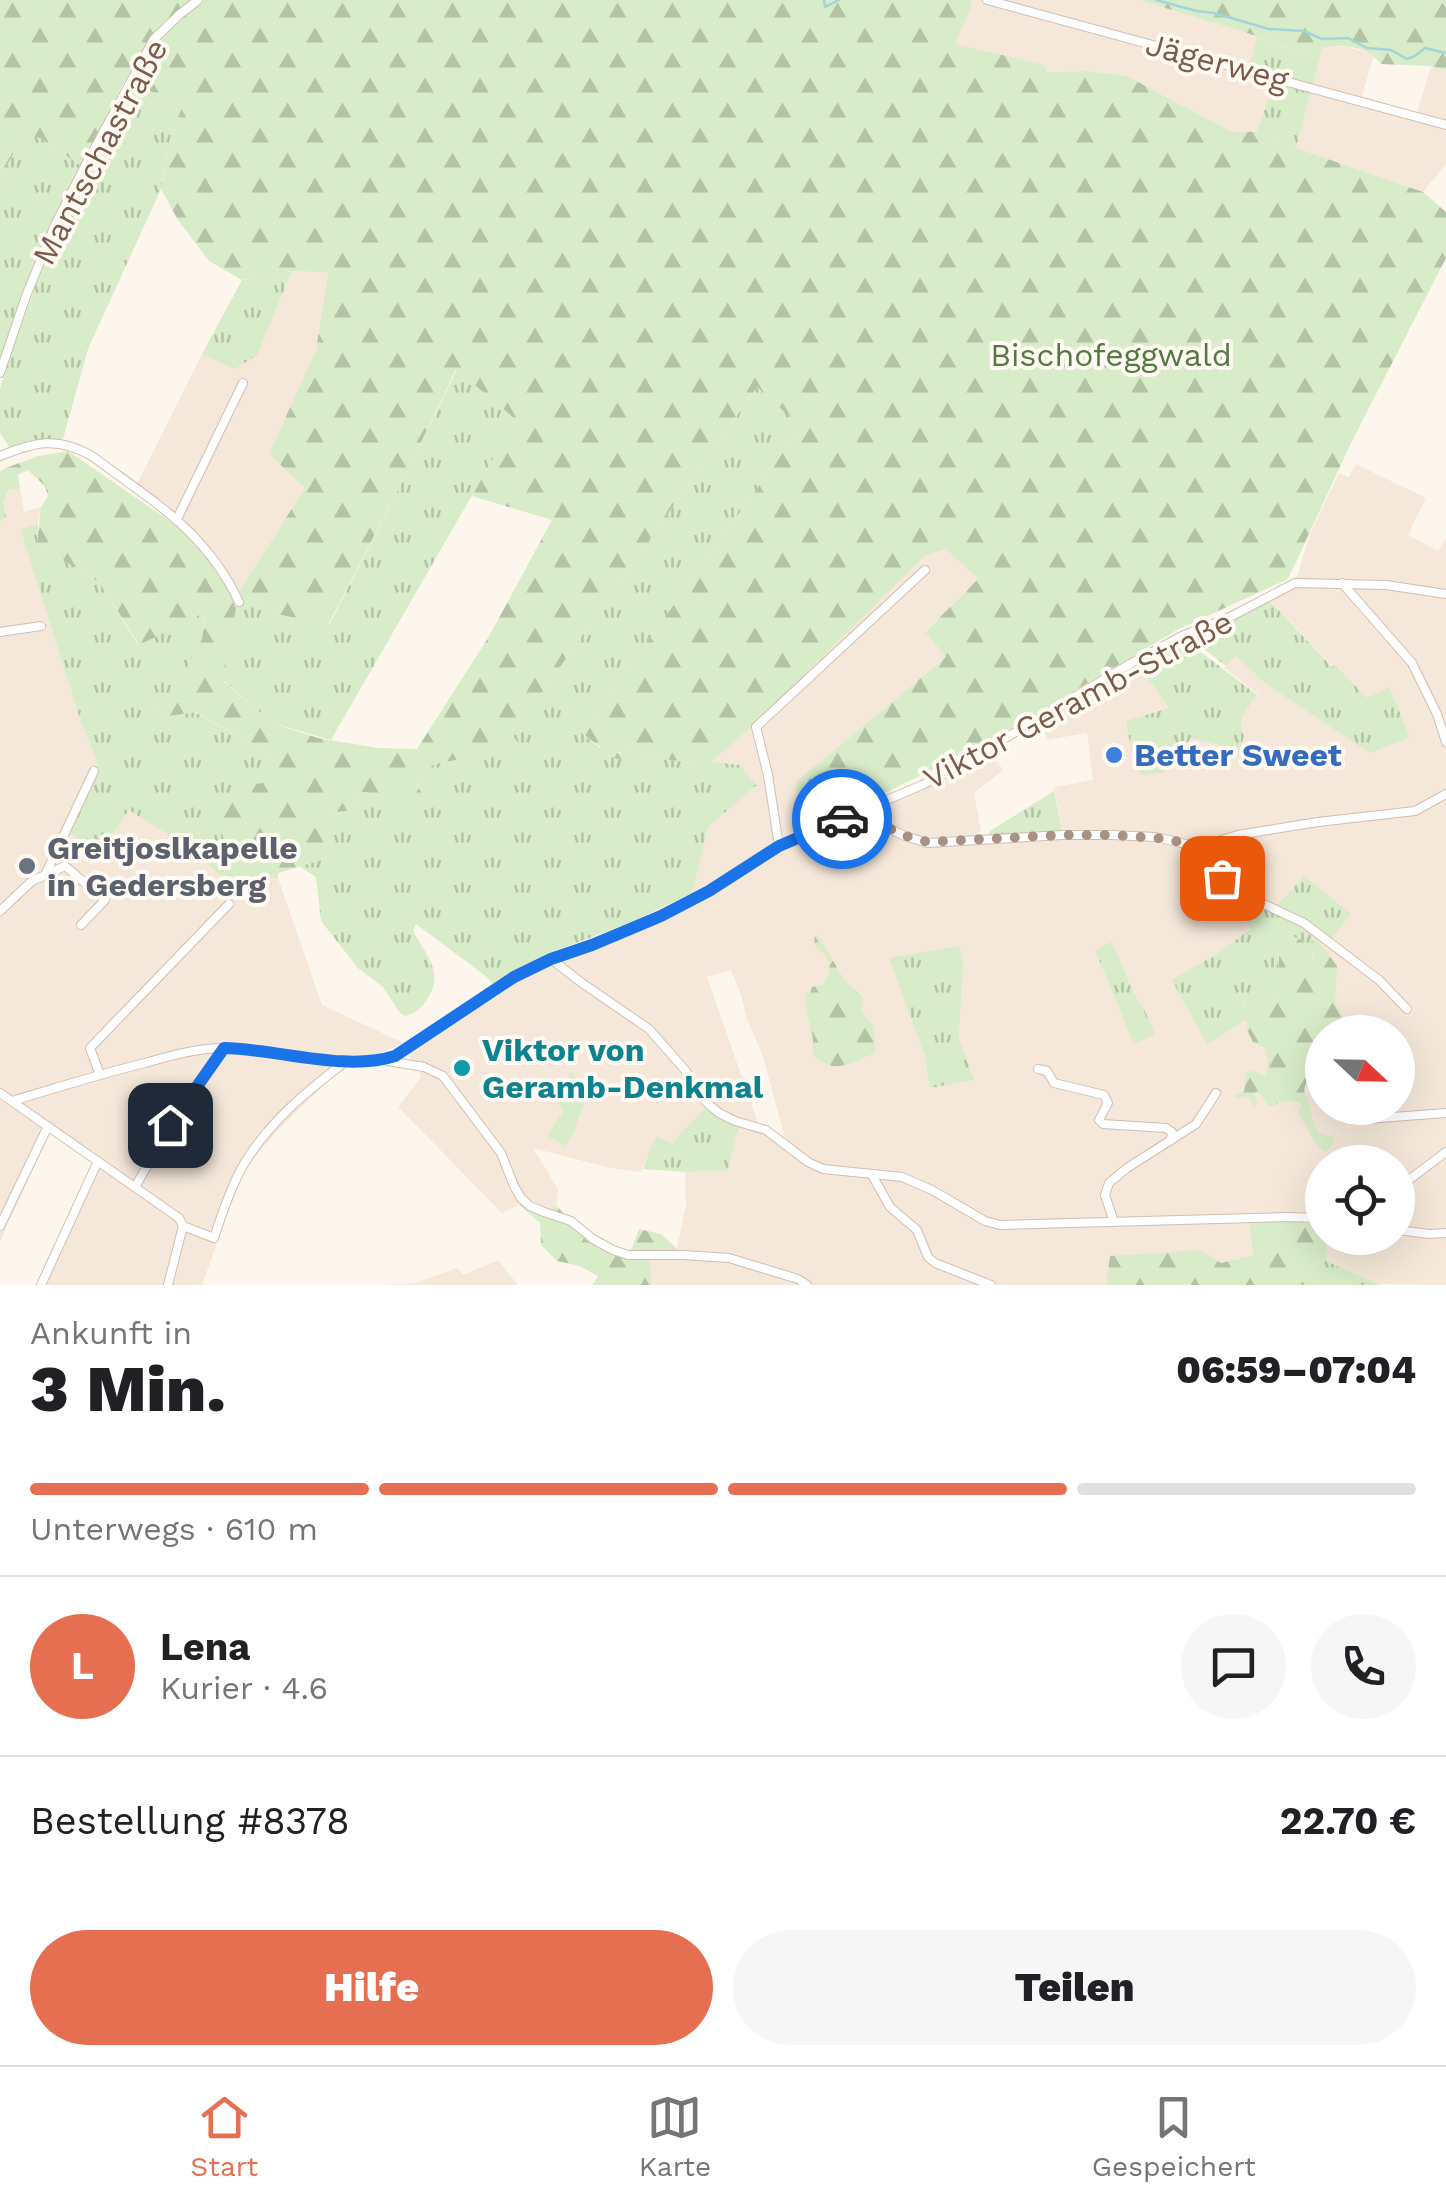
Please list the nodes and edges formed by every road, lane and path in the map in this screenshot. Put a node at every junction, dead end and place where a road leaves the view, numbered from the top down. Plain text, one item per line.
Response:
1 (198, 0) edge
2 (987, 0) edge
3 (1446, 125) edge
4 (0, 373) edge
5 (243, 383) dead end
6 (0, 456) edge
7 (177, 519) junction
8 (925, 570) dead end
9 (1342, 584) junction
10 (1446, 594) edge
11 (239, 602) dead end
12 (41, 626) dead end
13 (0, 632) edge
14 (1446, 742) edge
15 (94, 770) dead end
16 (1446, 794) edge
17 (855, 813) junction
18 (779, 846) junction
19 (1198, 848) junction
20 (46, 873) junction
21 (229, 904) dead end
22 (0, 911) edge
23 (81, 925) dead end
24 (551, 959) junction
25 (1407, 1009) dead end
26 (224, 1048) junction
27 (382, 1060) junction
28 (346, 1061) junction
29 (1038, 1068) dead end
30 (100, 1074) junction
31 (0, 1093) edge
32 (1216, 1093) dead end
33 (12, 1100) junction
34 (1446, 1113) edge
35 (1415, 1115) edge
36 (48, 1126) junction
37 (1171, 1140) junction
38 (1446, 1152) edge
39 (98, 1161) junction
40 (872, 1175) junction
41 (1415, 1175) edge
42 (135, 1187) junction
43 (1305, 1218) edge
44 (1114, 1222) junction
45 (0, 1226) edge
46 (183, 1226) junction
47 (1415, 1232) edge
48 (1446, 1233) edge
49 (41, 1285) edge
50 (168, 1285) edge
51 (807, 1285) edge
52 (990, 1285) edge

1 - 4 street, Mantschastraße
2 - 3 street, Jägerweg
5 - 7 street
6 - 7 street
7 - 11 street
8 - 18 street
9 - 10 street, Viktor Geramb-Straße
9 - 14 street
9 - 17 street, Viktor Geramb-Straße
12 - 13 street
15 - 20 street
16 - 19 street
17 - 18 street, Viktor Geramb-Straße
17 - 19 street
18 - 24 street, Viktor Geramb-Straße
19 - 25 street
20 - 22 street
20 - 23 street
21 - 30 street
24 - 27 street, Viktor Geramb-Straße
24 - 40 street
26 - 28 street, Viktor Geramb-Straße
26 - 30 street, Viktor Geramb-Straße
26 - 42 street
27 - 28 street, Viktor Geramb-Straße
27 - 51 street
28 - 46 street
29 - 37 street
30 - 33 street, Viktor Geramb-Straße
31 - 33 street
32 - 37 street
33 - 36 street
34 - 35 street
36 - 39 street
36 - 45 street
37 - 44 street
38 - 41 street
39 - 42 street
39 - 49 street
40 - 44 street
40 - 52 street
42 - 46 street
43 - 44 street
46 - 50 street
47 - 48 street

